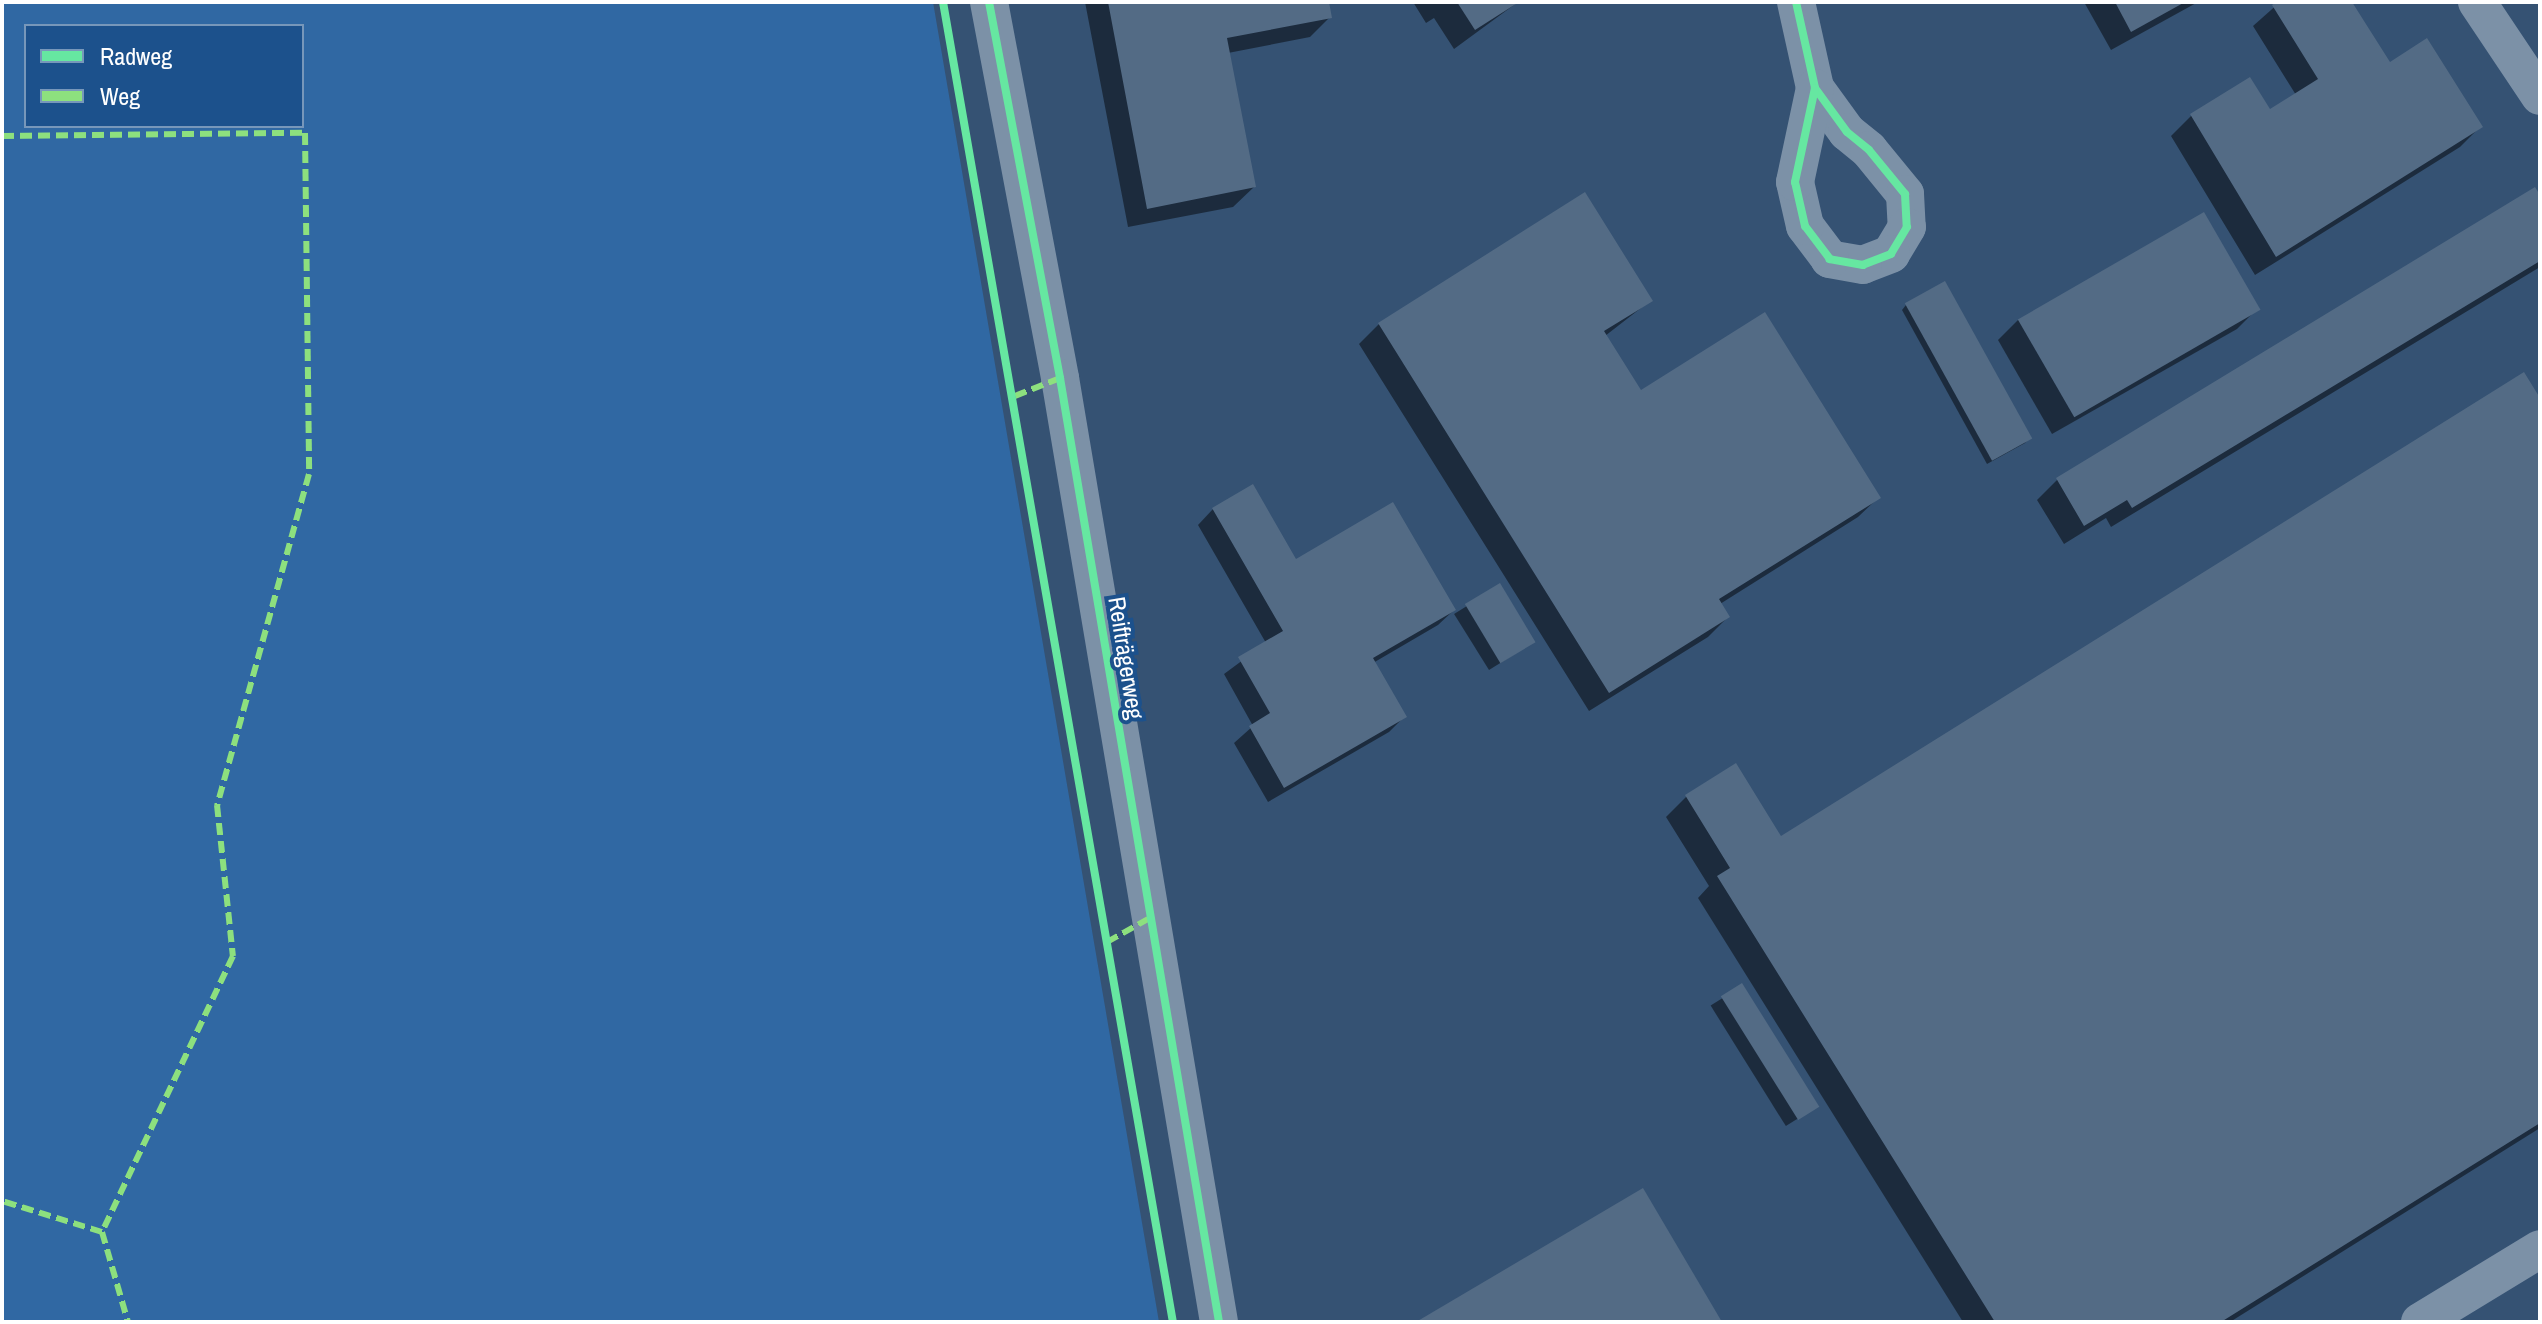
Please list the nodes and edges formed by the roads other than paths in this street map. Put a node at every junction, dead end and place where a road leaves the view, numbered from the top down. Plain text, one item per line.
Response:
1 (989, 2) edge
2 (1796, 2) edge
3 (2477, 2) edge
4 (1815, 88) dead end
5 (2540, 96) edge
6 (2540, 1249) edge
7 (1219, 1322) edge
8 (2420, 1322) edge

1 - 7 street, Reifträgerweg
2 - 4 street
3 - 5 street
6 - 8 street

